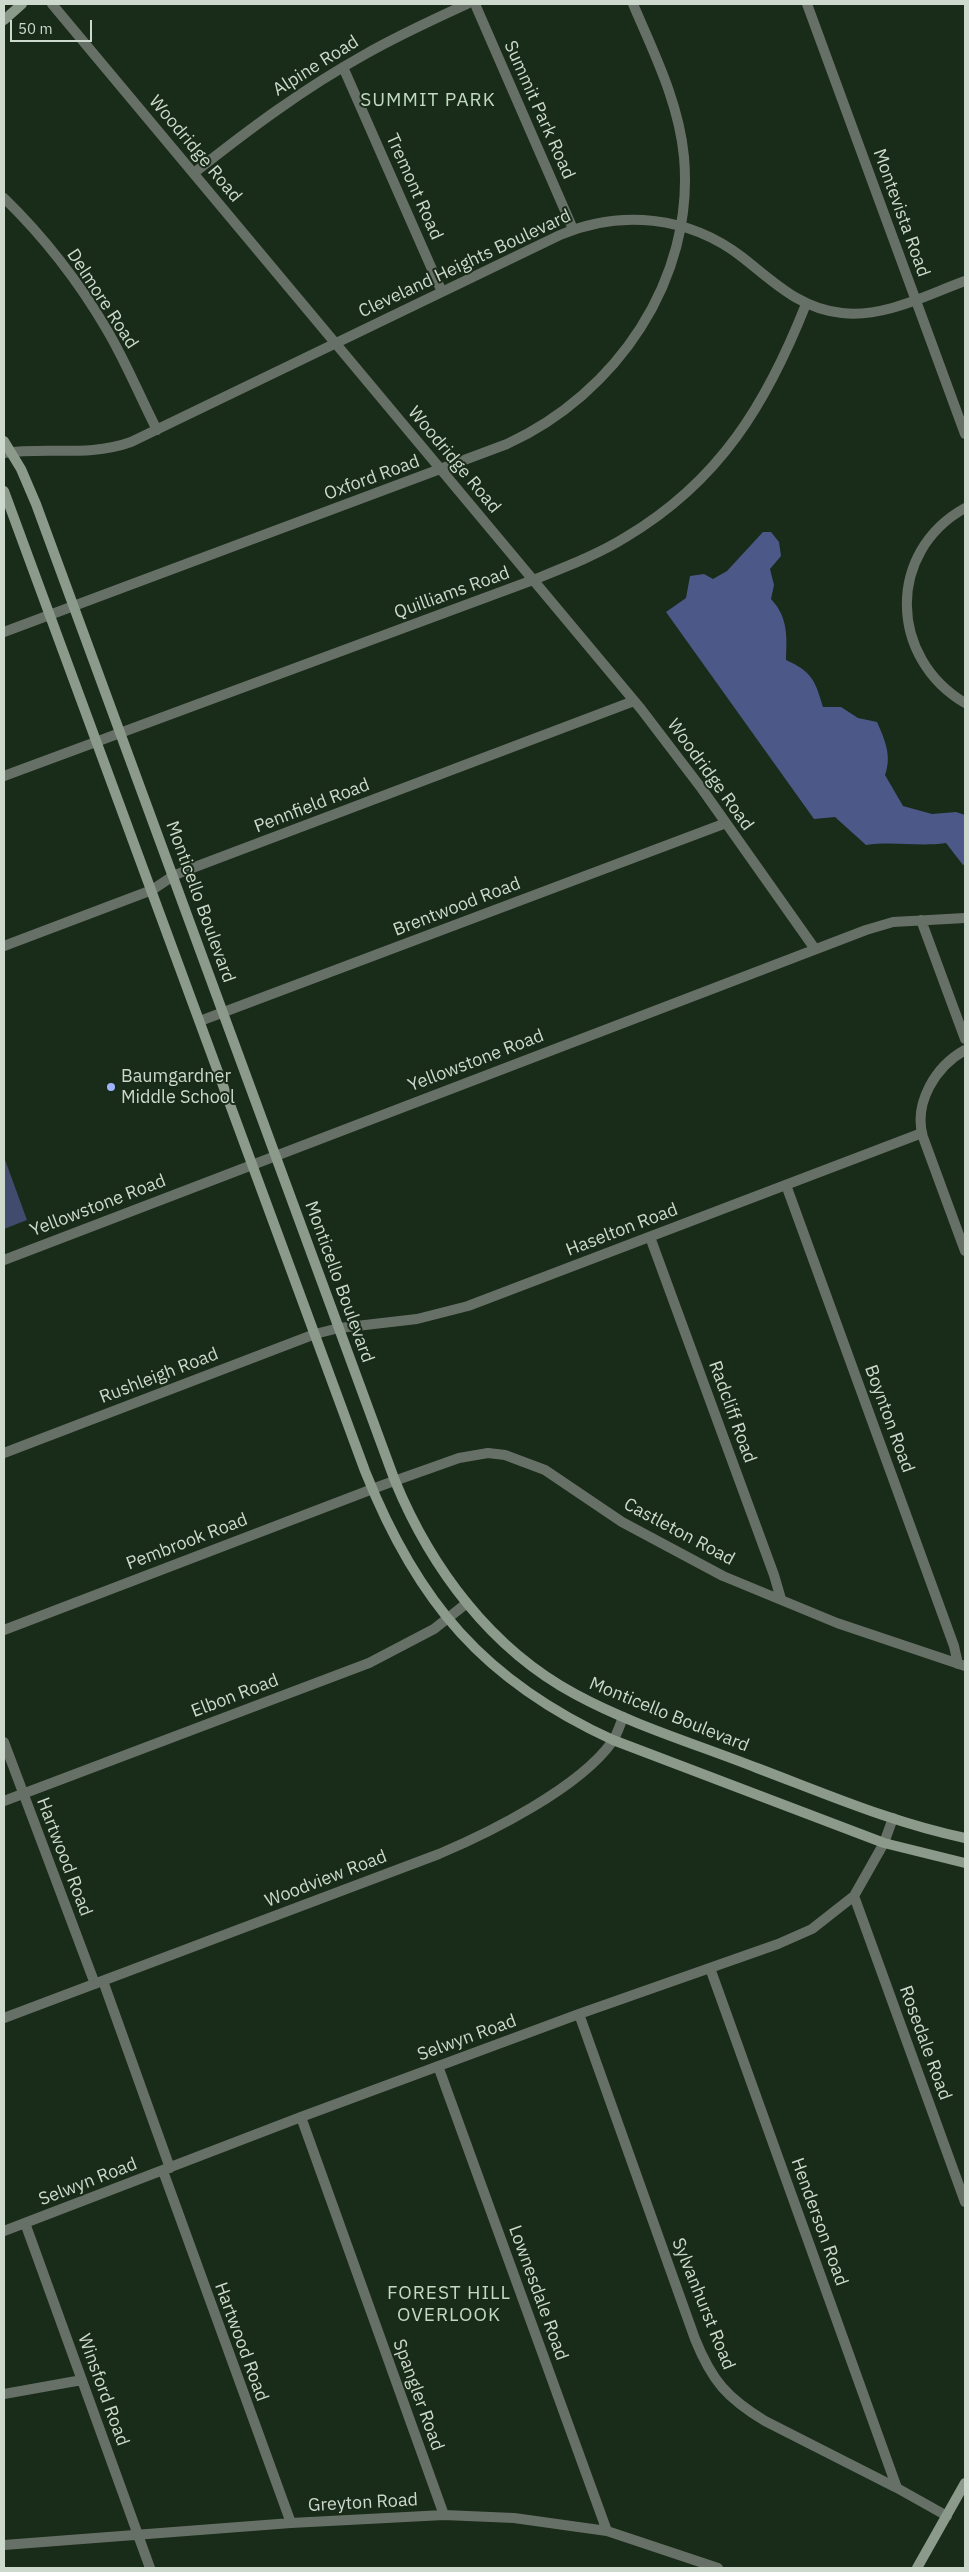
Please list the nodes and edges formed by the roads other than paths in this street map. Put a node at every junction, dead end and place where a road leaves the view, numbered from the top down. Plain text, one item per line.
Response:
1 (22, 4) edge
2 (52, 4) edge
3 (467, 4) edge
4 (475, 4) edge
5 (633, 4) edge
6 (807, 4) edge
7 (4, 20) edge
8 (343, 67) junction
9 (194, 173) junction
10 (4, 198) edge
11 (680, 225) junction
12 (573, 229) junction
13 (965, 281) edge
14 (442, 292) junction
15 (915, 299) junction
16 (806, 304) junction
17 (336, 343) junction
18 (157, 430) junction
19 (965, 434) edge
20 (4, 441) edge
21 (7, 453) edge
22 (440, 470) junction
23 (4, 491) edge
24 (965, 508) edge
25 (533, 580) junction
26 (74, 606) junction
27 (51, 614) junction
28 (4, 632) edge
29 (634, 701) junction
30 (965, 703) edge
31 (121, 733) junction
32 (98, 742) junction
33 (4, 776) edge
34 (726, 823) junction
35 (173, 876) junction
36 (152, 890) junction
37 (965, 918) edge
38 (921, 920) junction
39 (4, 946) edge
40 (815, 949) junction
41 (223, 1012) junction
42 (200, 1021) junction
43 (965, 1039) edge
44 (965, 1050) edge
45 (922, 1133) junction
46 (275, 1156) junction
47 (252, 1165) junction
48 (786, 1185) junction
49 (650, 1236) junction
50 (965, 1251) edge
51 (4, 1260) edge
52 (339, 1328) junction
53 (326, 1331) joint
54 (315, 1334) junction
55 (4, 1453) edge
56 (395, 1481) junction
57 (378, 1487) junction
58 (780, 1599) junction
59 (467, 1603) junction
60 (448, 1619) junction
61 (4, 1630) edge
62 (962, 1665) edge
63 (623, 1717) junction
64 (613, 1740) junction
65 (4, 1742) edge
66 (23, 1794) junction
67 (4, 1801) edge
68 (893, 1818) junction
69 (965, 1838) edge
70 (884, 1843) junction
71 (965, 1863) edge
72 (854, 1896) junction
73 (710, 1968) junction
74 (99, 1983) junction
75 (579, 2014) junction
76 (4, 2018) edge
77 (438, 2066) junction
78 (301, 2117) junction
79 (167, 2169) junction
80 (965, 2202) edge
81 (25, 2223) junction
82 (4, 2231) edge
83 (82, 2380) junction
84 (4, 2394) edge
85 (965, 2483) edge
86 (897, 2488) junction
87 (444, 2515) junction
88 (947, 2516) junction
89 (292, 2523) junction
90 (607, 2531) junction
91 (138, 2536) junction
92 (4, 2545) edge
93 (150, 2568) edge
94 (718, 2568) edge
95 (917, 2568) edge

1 - 7 main road
2 - 9 street, Woodridge Road
3 - 8 street, Alpine Road
4 - 12 street, Summit Park Road
5 - 11 street, Oxford Road
6 - 15 street, Montevista Road
8 - 9 street, Alpine Road
8 - 14 street, Tremont Road
9 - 17 street, Woodridge Road
10 - 18 street, Delmore Road
11 - 12 street, Cleveland Heights Boulevard
11 - 16 street, Cleveland Heights Boulevard
11 - 22 street, Oxford Road
12 - 14 street, Cleveland Heights Boulevard
13 - 15 street, Cleveland Heights Boulevard
14 - 17 street, Cleveland Heights Boulevard
15 - 16 street, Cleveland Heights Boulevard
15 - 19 street, Montevista Road
16 - 25 street, Quilliams Road
17 - 18 street, Cleveland Heights Boulevard
17 - 22 street, Woodridge Road
18 - 21 street, Cleveland Heights Boulevard
20 - 21 main road, Monticello Boulevard
21 - 26 main road, Monticello Boulevard
22 - 25 street, Woodridge Road
22 - 26 street, Oxford Road
23 - 27 main road
24 - 30 street
25 - 29 street, Woodridge Road
25 - 31 street, Quilliams Road
26 - 27 street, Oxford Road
26 - 31 main road, Monticello Boulevard
27 - 28 street, Oxford Road
27 - 32 main road
29 - 34 street, Woodridge Road
29 - 35 street, Pennfield Road
31 - 32 street, Quilliams Road
31 - 35 main road, Monticello Boulevard
32 - 33 street, Quilliams Road
32 - 36 main road
34 - 40 street, Woodridge Road
34 - 41 street, Brentwood Road
35 - 36 street, Pennfield Road
35 - 41 main road, Monticello Boulevard
36 - 39 street, Pennfield Road
36 - 42 main road
37 - 38 street, Yellowstone Road
38 - 40 street, Yellowstone Road
38 - 43 street
40 - 46 street, Yellowstone Road
41 - 42 street, Brentwood Road
41 - 46 main road, Monticello Boulevard
42 - 47 main road
44 - 45 street
45 - 48 street, Haselton Road
45 - 50 street
46 - 47 street, Yellowstone Road
46 - 52 main road, Monticello Boulevard
47 - 51 street, Yellowstone Road
47 - 54 main road
48 - 49 street, Haselton Road
48 - 62 street, Boynton Road
49 - 52 street, Haselton Road
49 - 58 street, Radcliff Road
52 - 53 street, Haselton Road
52 - 56 main road, Monticello Boulevard
53 - 54 street, Rushleigh Road
54 - 55 street, Rushleigh Road
54 - 57 main road
56 - 57 street, Castleton Road
56 - 58 street, Castleton Road
56 - 59 main road, Monticello Boulevard
57 - 60 main road
57 - 61 street, Pembrook Road
58 - 62 street, Castleton Road
59 - 60 street, Elbon Road
59 - 63 main road, Monticello Boulevard
60 - 64 main road
60 - 66 street, Elbon Road
63 - 64 street, Woodview Road
63 - 68 main road, Monticello Boulevard
64 - 70 main road
64 - 74 street, Woodview Road
65 - 66 street, Hartwood Road
66 - 67 street, Elbon Road
66 - 74 street, Hartwood Road
68 - 69 main road, Monticello Boulevard
68 - 70 street, Selwyn Road
70 - 71 main road
70 - 72 street, Selwyn Road
72 - 73 street, Selwyn Road
72 - 80 street, Rosedale Road
73 - 75 street, Selwyn Road
73 - 86 street, Henderson Road
74 - 76 street, Woodview Road
74 - 79 street, Hartwood Road
75 - 77 street, Selwyn Road
75 - 86 street, Sylvanhurst Road
77 - 78 street, Selwyn Road
77 - 90 street, Lownesdale Road
78 - 79 street, Selwyn Road
78 - 87 street, Spangler Road
79 - 81 street, Selwyn Road
79 - 89 street, Hartwood Road
81 - 82 street, Selwyn Road
81 - 83 street, Winsford Road
83 - 84 street
83 - 91 street, Winsford Road
85 - 88 main road
86 - 88 street, Sylvanhurst Road
87 - 89 street, Greyton Road
87 - 90 street, Greyton Road
88 - 95 main road
89 - 91 street, Greyton Road
90 - 94 street, Greyton Road
91 - 92 street, Greyton Road
91 - 93 street, Winsford Road

